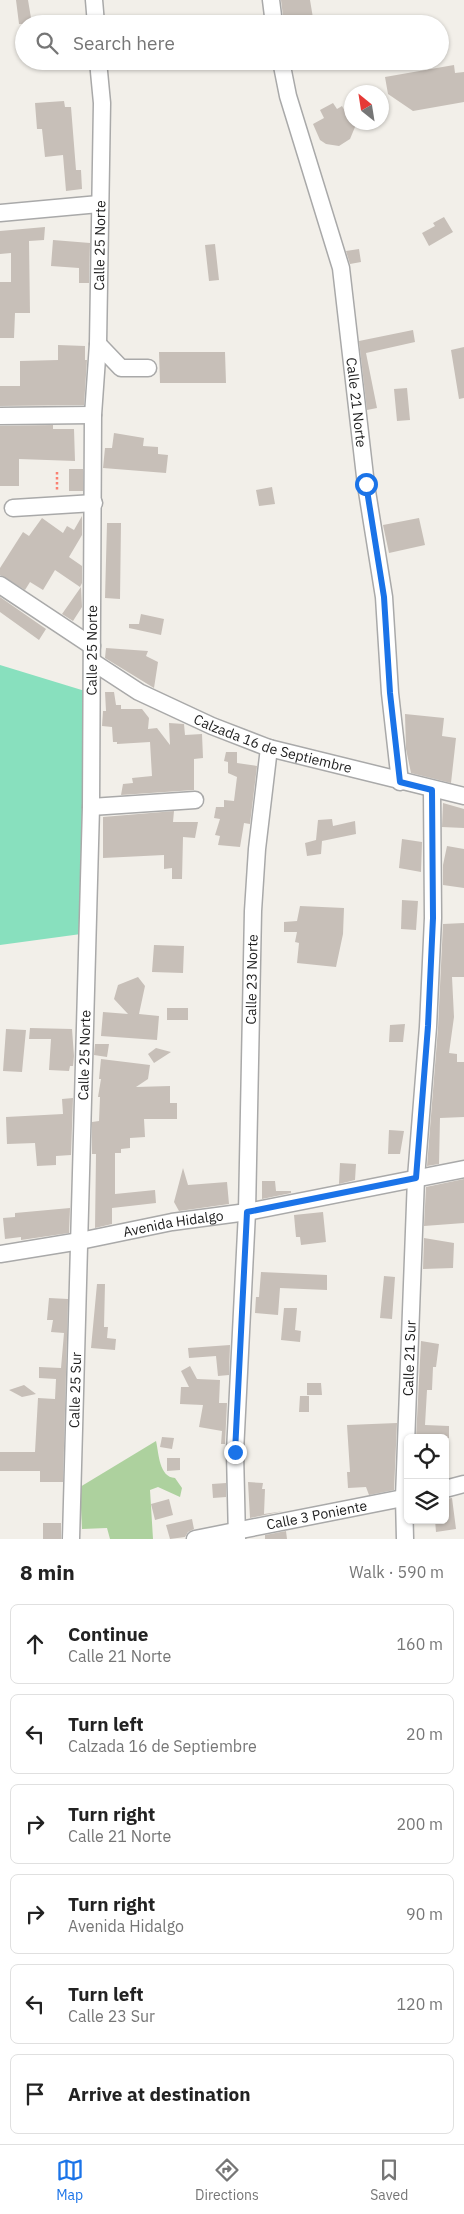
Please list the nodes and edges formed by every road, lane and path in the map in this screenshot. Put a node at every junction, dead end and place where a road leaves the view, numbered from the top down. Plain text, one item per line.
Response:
1 (94, 0) edge
2 (271, 0) edge
3 (95, 15) edge
4 (273, 15) edge
5 (99, 70) edge
6 (283, 70) edge
7 (99, 204) junction
8 (0, 213) edge
9 (98, 344) junction
10 (148, 368) dead end
11 (93, 414) junction
12 (0, 416) edge
13 (57, 472) dead end
14 (94, 503) junction
15 (57, 504) junction
16 (13, 508) dead end
17 (0, 585) edge
18 (93, 654) junction
19 (269, 748) junction
20 (400, 782) junction
21 (432, 790) junction
22 (464, 796) edge
23 (194, 800) dead end
24 (91, 808) junction
25 (464, 1169) edge
26 (416, 1178) junction
27 (247, 1212) junction
28 (80, 1241) junction
29 (0, 1254) edge
30 (407, 1479) edge
31 (464, 1484) edge
32 (449, 1487) edge
33 (404, 1497) edge
34 (405, 1524) edge
35 (237, 1534) edge
36 (71, 1539) edge
37 (195, 1539) edge
38 (405, 1539) edge

1 - 3 street
2 - 4 street
5 - 7 street, Calle 25 Norte
6 - 20 street, Calle 21 Norte
7 - 8 street
7 - 9 street, Calle 25 Norte
9 - 10 street
9 - 11 street, Calle 25 Norte
11 - 12 street
11 - 14 street, Calle 25 Norte
13 - 15 path
14 - 15 street
14 - 18 street, Calle 25 Norte
15 - 16 street
17 - 18 street, Calzada 16 de Septiembre
18 - 19 street, Calzada 16 de Septiembre
18 - 24 street, Calle 25 Norte
19 - 20 street, Calzada 16 de Septiembre
19 - 27 street, Calle 23 Norte
20 - 21 street, Calzada 16 de Septiembre
21 - 22 street, Calzada 16 de Septiembre
21 - 26 street
23 - 24 street
24 - 28 street, Calle 25 Norte
25 - 26 street, Avenida Hidalgo
26 - 27 street, Avenida Hidalgo
26 - 30 street, Calle 21 Sur
27 - 28 street, Avenida Hidalgo
27 - 35 street, Calle 23 Norte
28 - 29 street, Avenida Hidalgo
28 - 36 street, Calle 25 Sur
31 - 32 street
33 - 35 street, Calle 3 Poniente
34 - 38 street, Calle 21 Sur
35 - 37 street, Calle 3 Poniente

